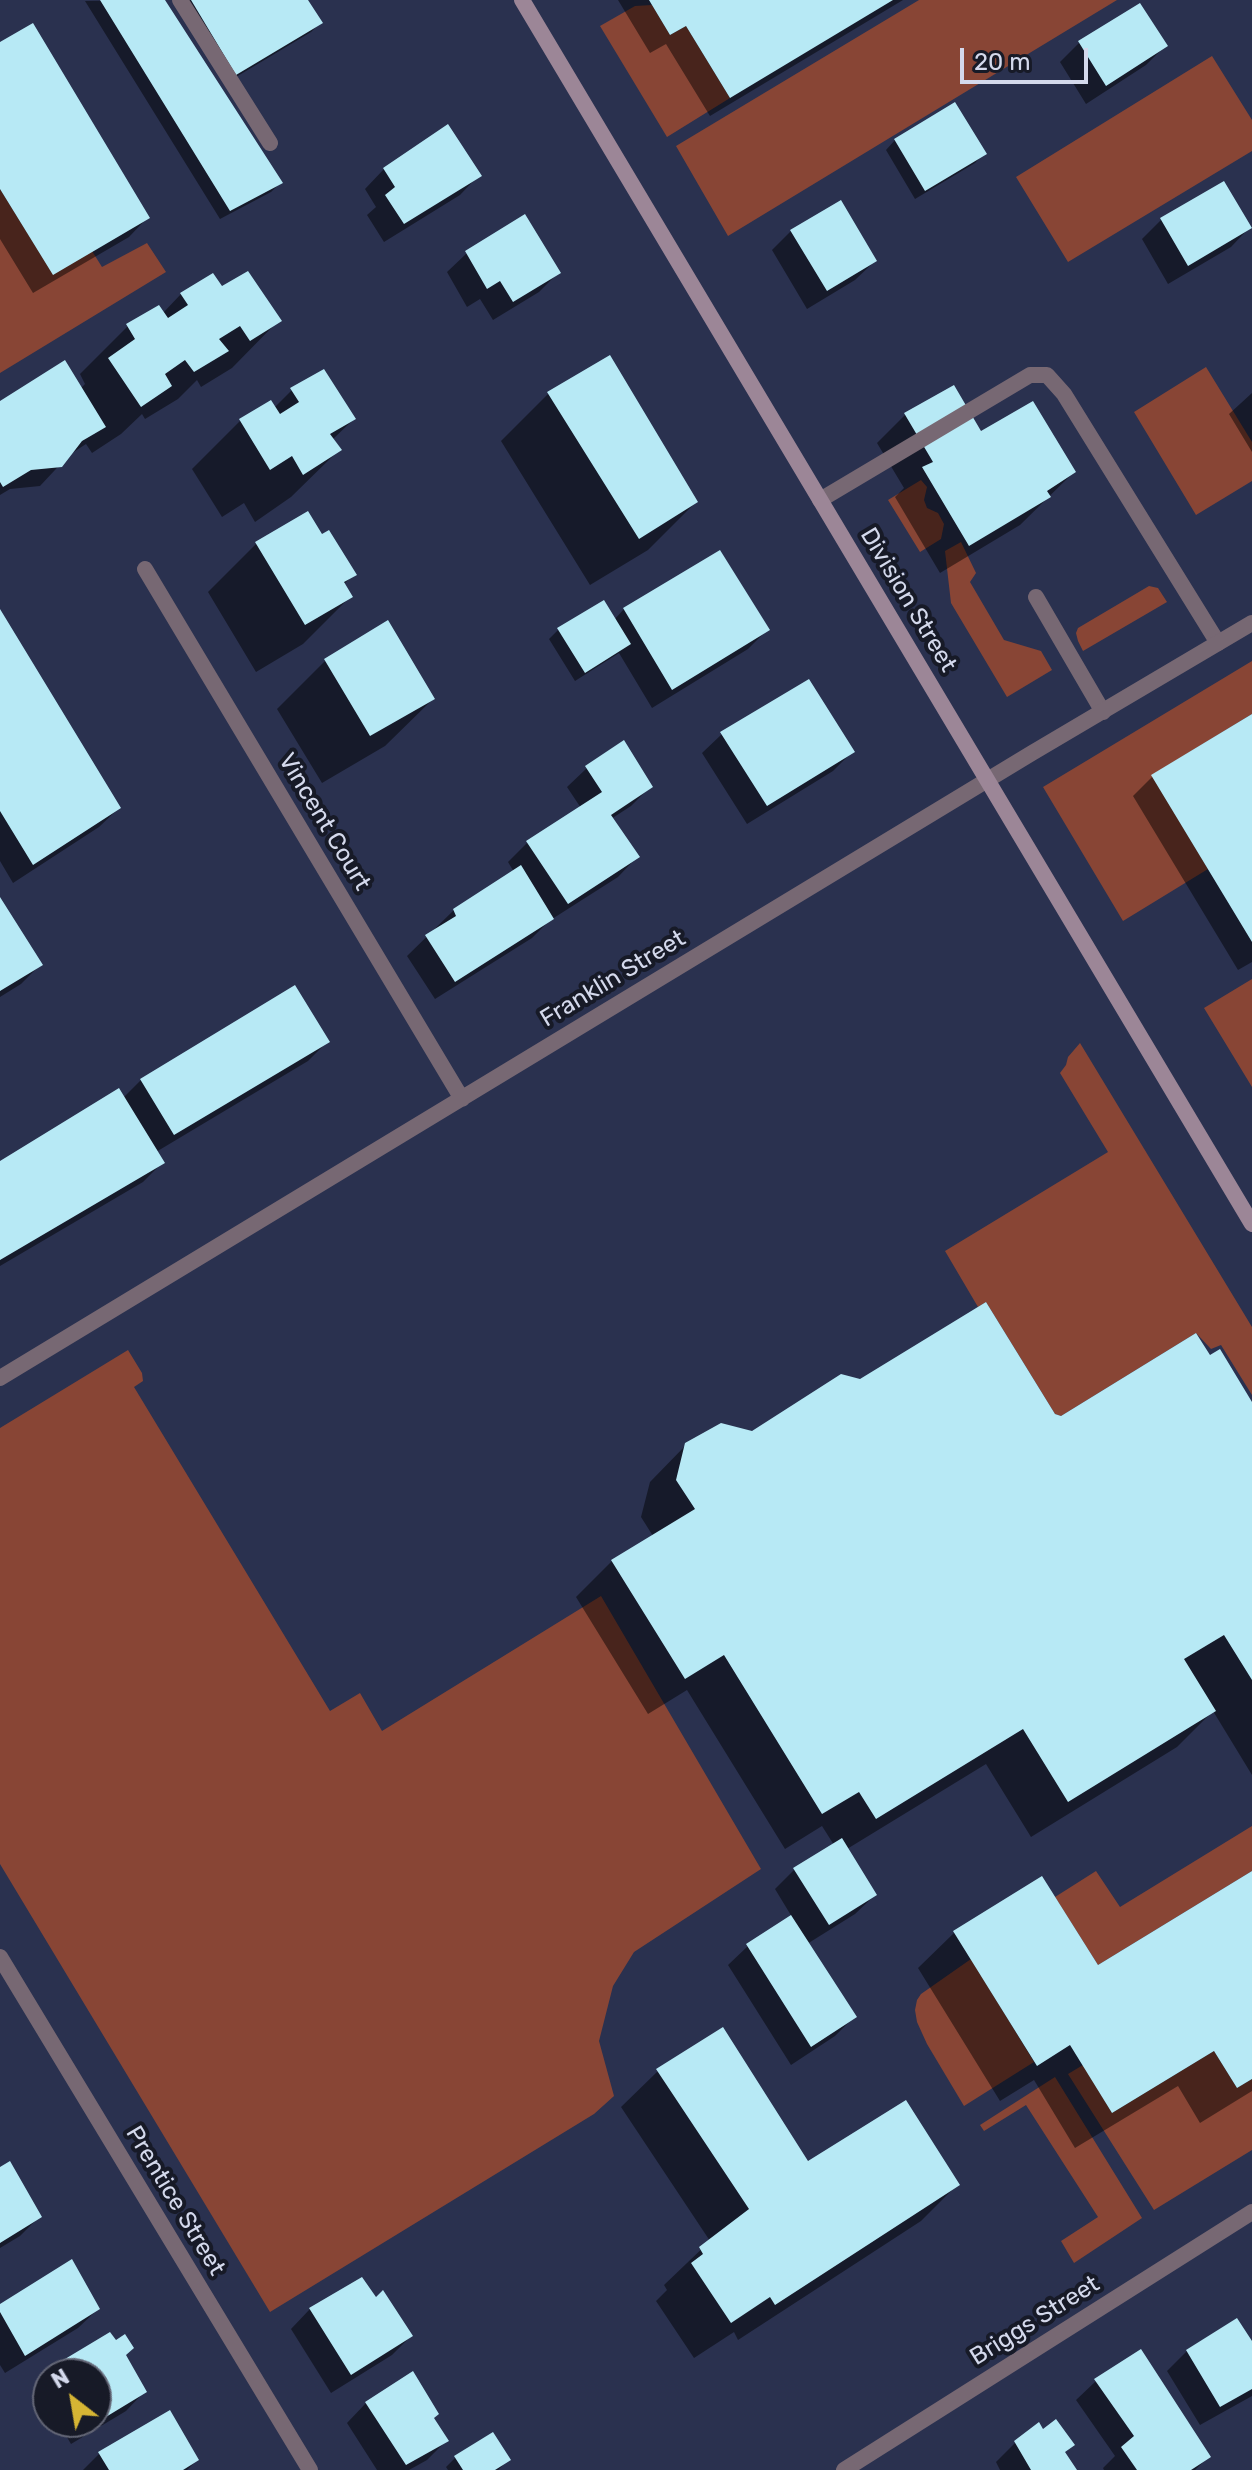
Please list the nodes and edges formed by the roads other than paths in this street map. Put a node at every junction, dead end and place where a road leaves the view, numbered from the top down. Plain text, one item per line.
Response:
1 (180, 0) edge
2 (522, 0) edge
3 (270, 143) dead end
4 (820, 500) junction
5 (145, 569) dead end
6 (1036, 597) dead end
7 (1252, 623) edge
8 (1218, 643) junction
9 (1103, 712) junction
10 (988, 781) junction
11 (462, 1099) junction
12 (1252, 1224) edge
13 (0, 1378) edge
14 (0, 1957) edge
15 (1252, 2212) edge
16 (846, 2469) edge
17 (310, 2470) edge

1 - 3 street
2 - 4 main road, Division Street
4 - 8 street
4 - 10 main road, Division Street
5 - 11 street, Vincent Court
6 - 9 street
7 - 8 street, Franklin Street
8 - 9 street, Franklin Street
9 - 10 street, Franklin Street
10 - 11 street, Franklin Street
10 - 12 main road, Division Street
11 - 13 street, Franklin Street
14 - 17 street, Prentice Street
15 - 16 street, Briggs Street

